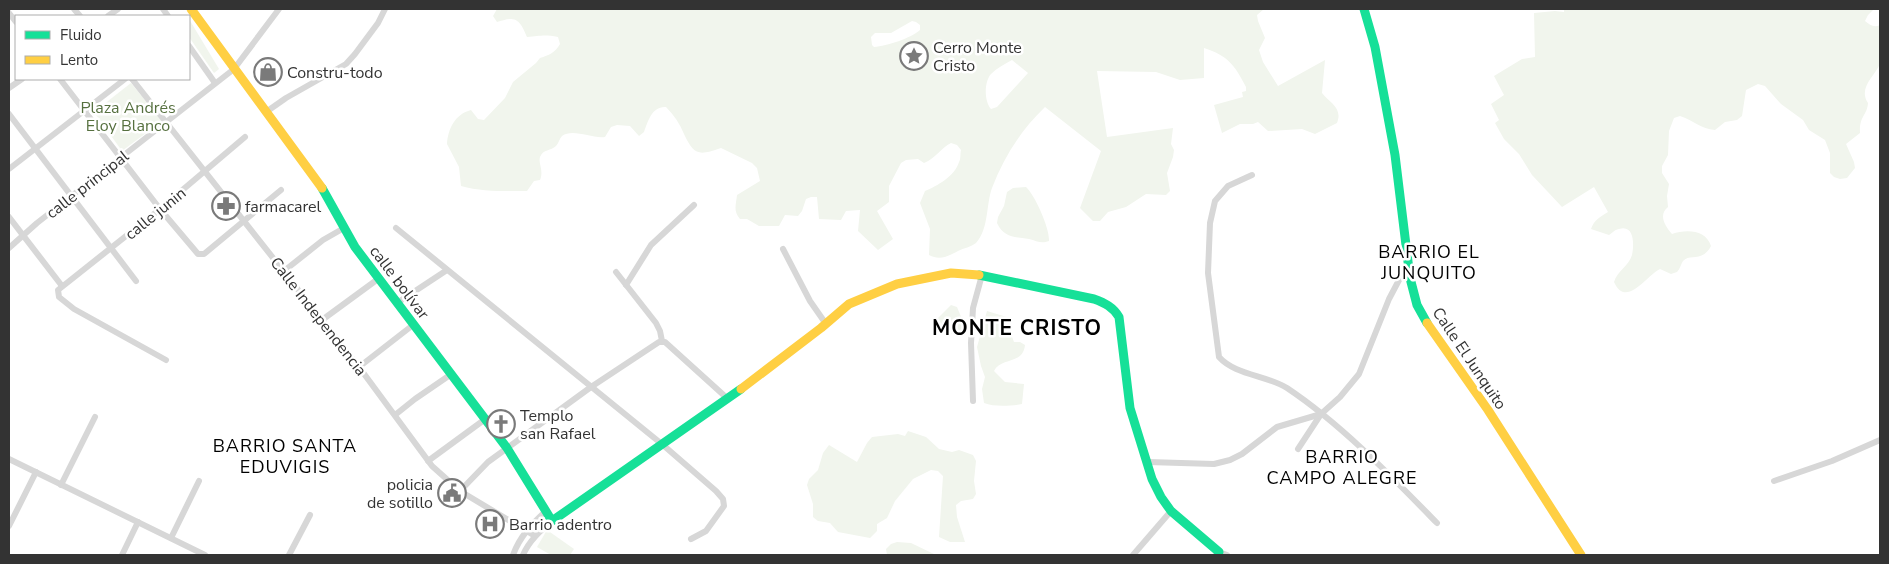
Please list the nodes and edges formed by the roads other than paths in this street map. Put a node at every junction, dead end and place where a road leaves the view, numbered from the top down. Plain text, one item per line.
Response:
1 (192, 9) edge
2 (279, 9) edge
3 (385, 9) edge
4 (1364, 9) edge
5 (190, 47) edge
6 (234, 69) junction
7 (21, 80) edge
8 (61, 80) edge
9 (124, 80) edge
10 (133, 80) edge
11 (215, 83) junction
12 (9, 88) edge
13 (83, 110) junction
14 (266, 112) junction
15 (9, 114) edge
16 (166, 121) junction
17 (245, 137) dead end
18 (35, 147) junction
19 (120, 159) junction
20 (9, 169) edge
21 (206, 171) junction
22 (1252, 175) dead end
23 (281, 190) dead end
24 (72, 196) junction
25 (694, 204) dead end
26 (160, 209) junction
27 (9, 217) edge
28 (244, 220) junction
29 (344, 228) junction
30 (396, 228) dead end
31 (23, 236) junction
32 (9, 248) edge
33 (111, 248) junction
34 (783, 249) dead end
35 (1408, 263) junction
36 (447, 270) junction
37 (284, 271) junction
38 (616, 272) dead end
39 (982, 275) junction
40 (378, 279) junction
41 (136, 281) dead end
42 (626, 285) junction
43 (62, 286) junction
44 (397, 303) junction
45 (322, 320) junction
46 (826, 324) junction
47 (413, 325) junction
48 (662, 341) junction
49 (166, 360) dead end
50 (360, 367) junction
51 (450, 375) junction
52 (591, 387) junction
53 (728, 399) junction
54 (973, 400) dead end
55 (1321, 414) junction
56 (395, 415) junction
57 (95, 417) dead end
58 (484, 420) junction
59 (1880, 440) edge
60 (663, 445) junction
61 (507, 448) junction
62 (1298, 449) dead end
63 (9, 459) edge
64 (428, 460) junction
65 (1148, 462) junction
66 (36, 472) junction
67 (199, 481) dead end
68 (1774, 481) dead end
69 (62, 485) junction
70 (460, 491) junction
71 (546, 511) junction
72 (1171, 511) junction
73 (310, 515) dead end
74 (552, 521) junction
75 (138, 522) junction
76 (1437, 523) dead end
77 (9, 526) edge
78 (527, 529) junction
79 (536, 536) junction
80 (171, 538) junction
81 (691, 539) dead end
82 (1220, 554) edge
83 (122, 555) edge
84 (206, 555) edge
85 (289, 555) edge
86 (513, 555) edge
87 (523, 555) edge
88 (1133, 555) edge
89 (1580, 555) edge

1 - 6 street, calle bolívar
2 - 6 street
3 - 14 street
4 - 35 street, Calle El Junquito
5 - 11 street
6 - 11 street
6 - 14 street, calle bolívar
7 - 12 street
8 - 13 street
9 - 13 street
10 - 16 street, Calle Independencia
11 - 16 street
13 - 18 street
13 - 19 street
14 - 29 street, calle bolívar
15 - 18 street
16 - 19 street, calle principal
16 - 21 street, Calle Independencia
17 - 21 street, calle junin
18 - 20 street
18 - 24 street
19 - 24 street, calle principal
19 - 26 street
21 - 26 street, calle junin
21 - 28 street, Calle Independencia
22 - 55 street
23 - 28 street
24 - 31 street, calle principal
24 - 33 street
25 - 42 street
26 - 28 street
26 - 33 street, calle junin
27 - 31 street
28 - 37 street, Calle Independencia
29 - 37 street
29 - 40 street, calle bolívar
30 - 36 street
31 - 32 street, calle principal
31 - 43 street
33 - 41 street
33 - 43 street, calle junin
34 - 46 street
35 - 55 street
35 - 89 street, Calle El Junquito
36 - 44 street
36 - 52 street
37 - 45 street, Calle Independencia
38 - 42 street
39 - 46 street
39 - 54 street
39 - 65 street
40 - 44 street, calle bolívar
40 - 45 street
42 - 48 street
43 - 49 street
44 - 47 street, calle bolívar
45 - 50 street, Calle Independencia
46 - 53 street
47 - 50 street
47 - 51 street, calle bolívar
48 - 52 street
48 - 53 street
50 - 56 street, Calle Independencia
51 - 56 street
51 - 58 street, calle bolívar
52 - 60 street
52 - 61 street
53 - 60 street
55 - 62 street
55 - 65 street
55 - 76 street
56 - 64 street, Calle Independencia
57 - 69 street
58 - 61 street, calle bolívar
58 - 64 street
59 - 68 street
60 - 74 street
60 - 81 street
61 - 70 street
61 - 71 street, calle bolívar
63 - 66 street
64 - 70 street, Calle Independencia
65 - 72 street
66 - 69 street
66 - 77 street
67 - 80 street
69 - 75 street
70 - 78 street, Calle Independencia
71 - 74 street, calle bolívar
71 - 78 street
72 - 82 street
72 - 88 street
73 - 85 street
74 - 79 street
75 - 80 street
75 - 83 street
78 - 79 street, Calle Independencia
78 - 86 street
79 - 87 street
80 - 84 street

